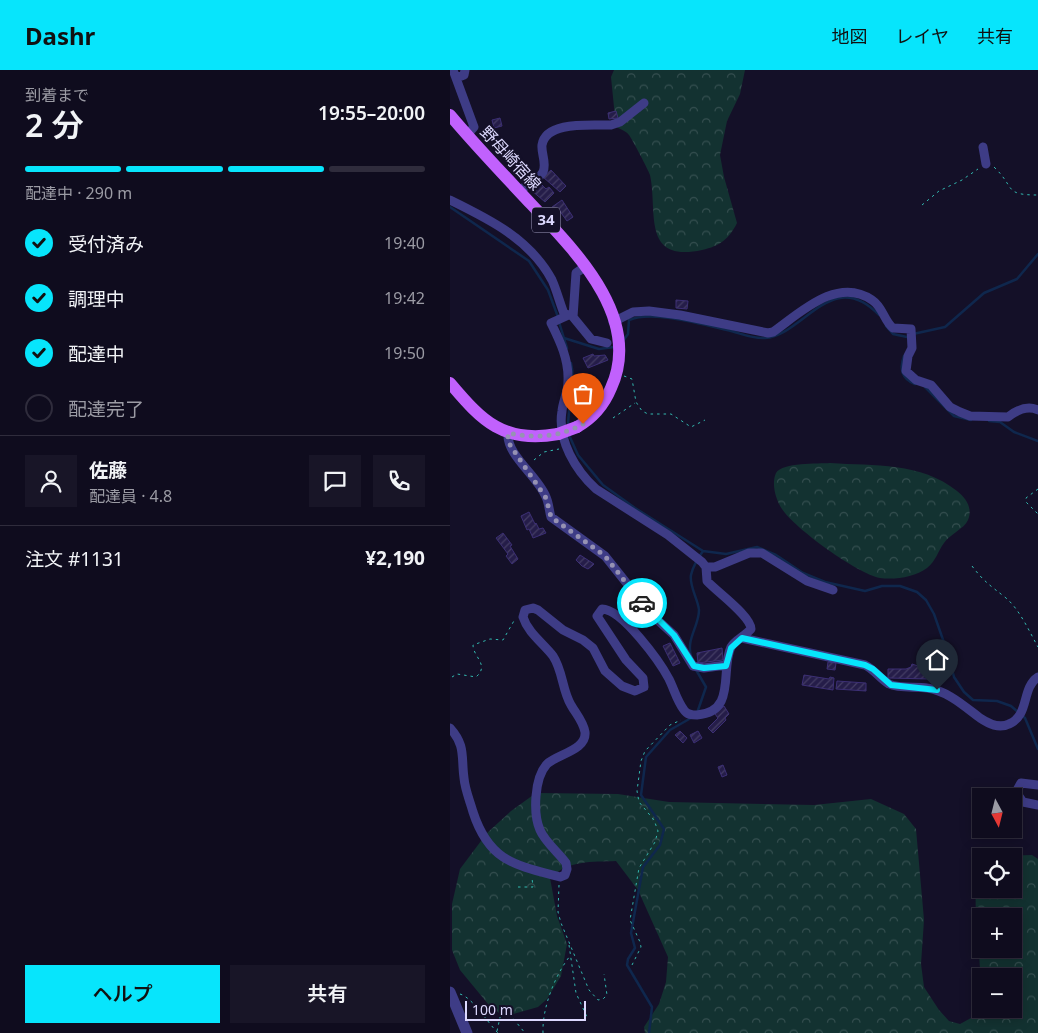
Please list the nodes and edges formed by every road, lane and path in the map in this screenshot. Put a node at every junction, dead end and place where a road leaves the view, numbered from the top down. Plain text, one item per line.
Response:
1 (464, 70) edge
2 (455, 74) edge
3 (644, 103) dead end
4 (450, 115) edge
5 (467, 135) junction
6 (982, 147) dead end
7 (986, 164) junction
8 (519, 191) junction
9 (1038, 195) edge
10 (450, 200) edge
11 (922, 205) dead end
12 (586, 266) junction
13 (563, 317) junction
14 (613, 322) junction
15 (614, 344) junction
16 (617, 373) junction
17 (450, 383) edge
18 (636, 402) junction
19 (1038, 410) edge
20 (613, 418) dead end
21 (705, 420) dead end
22 (508, 433) junction
23 (567, 449) junction
24 (534, 460) dead end
25 (1038, 490) edge
26 (1038, 514) edge
27 (704, 564) junction
28 (972, 566) dead end
29 (833, 590) dead end
30 (523, 613) junction
31 (742, 638) junction
32 (1038, 647) edge
33 (726, 666) junction
34 (452, 677) dead end
35 (1038, 677) edge
36 (696, 715) junction
37 (450, 728) edge
38 (1038, 785) edge
39 (1038, 805) edge
40 (528, 868) junction
41 (560, 877) junction
42 (518, 887) dead end
43 (569, 944) junction
44 (570, 956) junction
45 (632, 965) dead end
46 (604, 974) dead end
47 (453, 992) edge
48 (587, 1017) dead end
49 (497, 1032) edge
50 (467, 1033) edge
51 (525, 1033) edge
52 (543, 1033) edge

1 - 2 street
2 - 5 street
3 - 8 street
4 - 5 main road, 野母崎宿線 / 34
5 - 8 main road, 野母崎宿線 / 34
6 - 7 street
7 - 9 path
7 - 11 path
8 - 12 main road, 野母崎宿線 / 34
10 - 13 street
12 - 13 street
12 - 14 main road, 野母崎宿線 / 34
13 - 15 street
13 - 23 street
14 - 15 main road, 野母崎宿線 / 34
14 - 19 street
15 - 16 main road, 野母崎宿線 / 34
16 - 18 path
16 - 22 main road, 野母崎宿線 / 34, bridge
17 - 22 main road, 野母崎宿線 / 34
18 - 20 path
18 - 21 path
22 - 33 street
23 - 24 path
23 - 27 street
25 - 26 path
27 - 29 street
27 - 31 street
28 - 32 path
30 - 34 path
30 - 36 street
30 - 41 street
31 - 33 street
31 - 35 street
33 - 36 street
36 - 45 path
37 - 40 street
38 - 39 street
40 - 41 street
40 - 42 path
41 - 43 path
43 - 44 path
43 - 46 path
44 - 48 path
44 - 52 path
47 - 49 path
47 - 50 street
49 - 51 path

